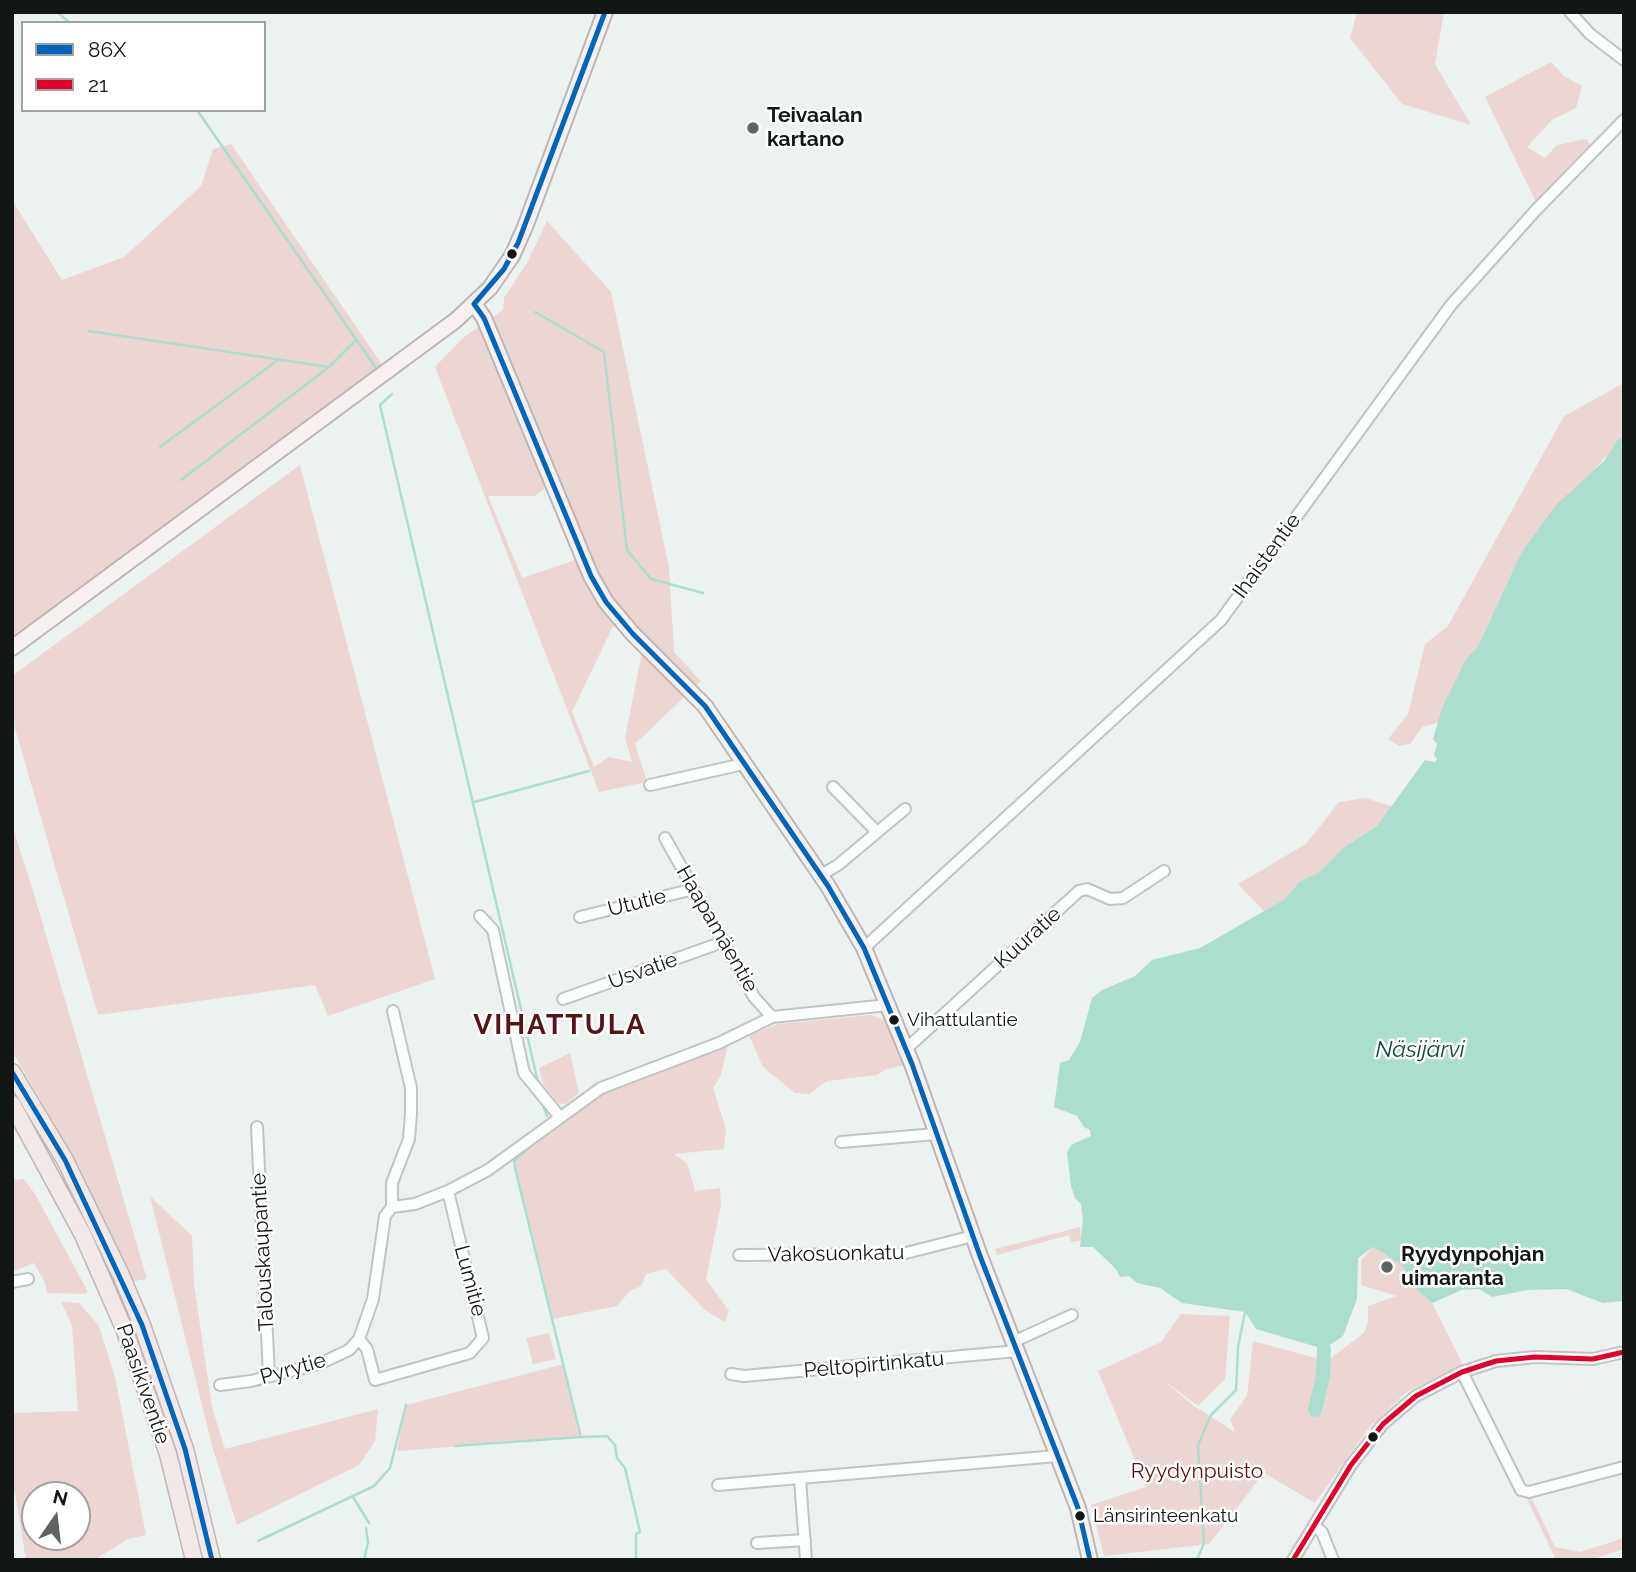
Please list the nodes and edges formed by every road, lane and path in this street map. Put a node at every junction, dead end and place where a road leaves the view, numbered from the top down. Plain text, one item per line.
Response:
1 (605, 12) edge
2 (1570, 12) edge
3 (1624, 60) edge
4 (1624, 120) edge
5 (474, 304) junction
6 (12, 648) edge
7 (743, 764) junction
8 (650, 785) dead end
9 (833, 787) dead end
10 (905, 809) dead end
11 (876, 831) junction
12 (666, 838) dead end
13 (1164, 871) dead end
14 (821, 875) junction
15 (694, 889) junction
16 (480, 916) dead end
17 (580, 917) dead end
18 (723, 942) junction
19 (864, 948) junction
20 (563, 999) dead end
21 (888, 1006) junction
22 (393, 1012) dead end
23 (772, 1017) junction
24 (906, 1049) junction
25 (12, 1072) edge
26 (12, 1104) edge
27 (559, 1115) junction
28 (257, 1127) dead end
29 (936, 1134) junction
30 (841, 1142) dead end
31 (449, 1191) junction
32 (393, 1208) junction
33 (973, 1236) junction
34 (739, 1255) dead end
35 (28, 1279) dead end
36 (12, 1282) edge
37 (1072, 1315) dead end
38 (359, 1339) junction
39 (1015, 1346) junction
40 (1624, 1352) edge
41 (1462, 1372) junction
42 (731, 1374) dead end
43 (270, 1376) junction
44 (220, 1385) dead end
45 (1057, 1456) junction
46 (1624, 1467) edge
47 (800, 1479) junction
48 (718, 1485) dead end
49 (1314, 1526) junction
50 (805, 1539) junction
51 (757, 1543) dead end
52 (194, 1560) edge
53 (212, 1560) edge
54 (806, 1560) edge
55 (1090, 1560) edge
56 (1293, 1560) edge
57 (1333, 1560) edge

1 - 5 main road
2 - 3 street
4 - 19 street, Ihaistentie
5 - 6 main road
5 - 7 main road
7 - 8 street
7 - 14 main road
9 - 11 street
10 - 11 street
11 - 14 street
12 - 15 street, Haapamäentie
13 - 24 street, Kuuratie
14 - 19 main road
15 - 17 street, Ututie
15 - 18 street, Haapamäentie
16 - 27 street
18 - 20 street, Usvatie
18 - 23 street, Haapamäentie
19 - 21 main road
21 - 23 street
21 - 24 main road
22 - 32 street
23 - 27 street
24 - 29 main road
25 - 53 highway, Paasikiventie
26 - 52 highway, Paasikiventie
27 - 31 street
28 - 43 street, Talouskaupantie
29 - 30 street
29 - 33 main road
31 - 32 street
31 - 38 street, Lumitie
32 - 38 street
33 - 34 street, Vakosuonkatu
33 - 39 main road
35 - 36 street
37 - 39 street, Peltopirtinkatu
38 - 43 street, Pyrytie
39 - 42 street, Peltopirtinkatu
39 - 45 main road
40 - 41 street
41 - 46 street
41 - 49 street
43 - 44 street, Pyrytie
45 - 47 street
45 - 55 main road
47 - 48 street
47 - 50 street
49 - 56 street
49 - 57 street
50 - 51 street
50 - 54 street

